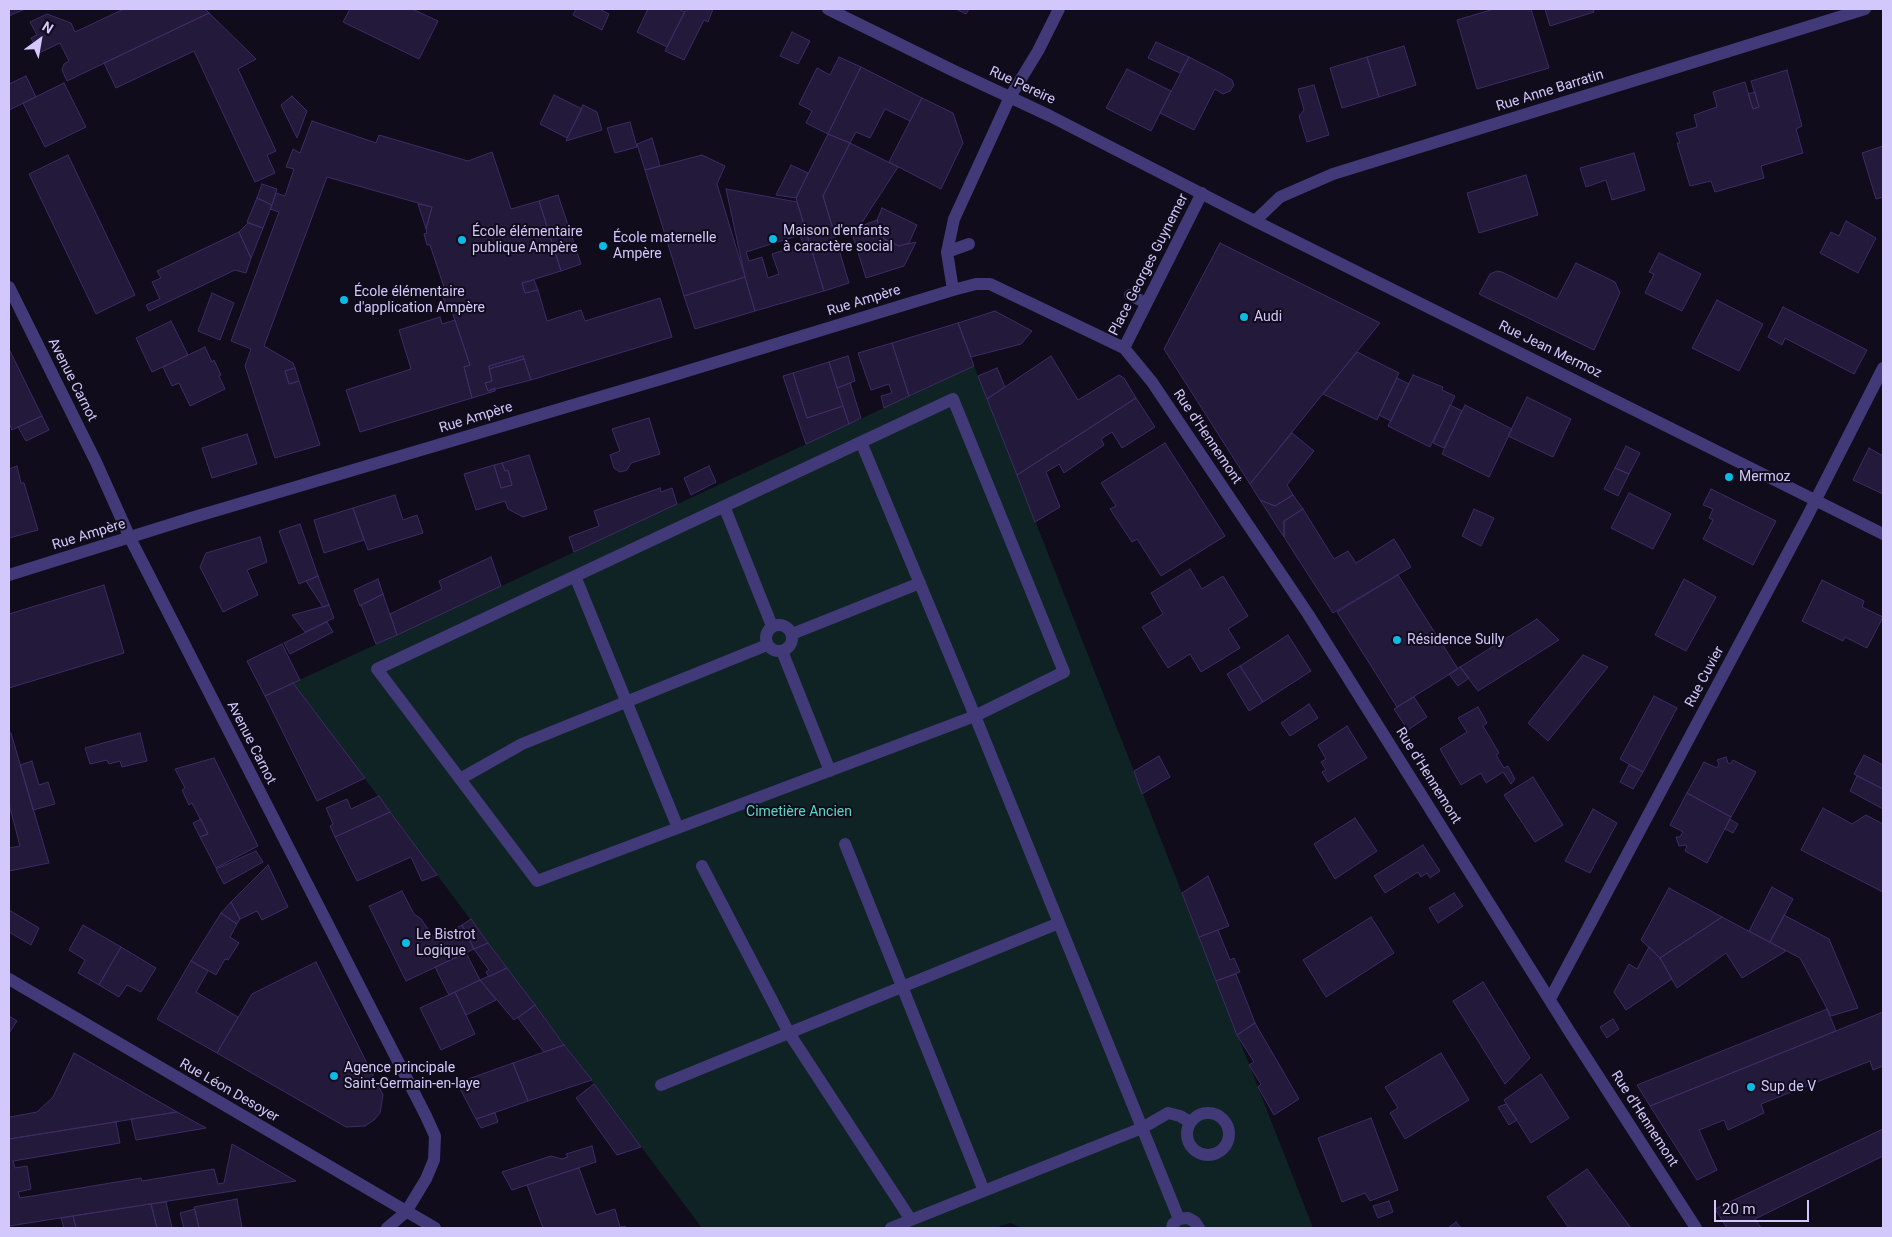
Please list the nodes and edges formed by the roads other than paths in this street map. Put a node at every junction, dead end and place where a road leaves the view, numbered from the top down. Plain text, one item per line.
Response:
1 (828, 9) edge
2 (1059, 9) edge
3 (1865, 9) edge
4 (1010, 97) junction
5 (1202, 193) junction
6 (1255, 221) junction
7 (969, 244) dead end
8 (947, 252) junction
9 (9, 287) edge
10 (953, 290) junction
11 (1130, 295) dead end
12 (1146, 303) junction
13 (1124, 348) junction
14 (1883, 368) edge
15 (861, 442) junction
16 (1816, 500) junction
17 (724, 506) junction
18 (1883, 534) edge
19 (130, 538) junction
20 (9, 575) edge
21 (575, 576) junction
22 (920, 583) junction
23 (772, 626) junction
24 (792, 634) junction
25 (767, 645) junction
26 (782, 651) junction
27 (626, 702) junction
28 (975, 716) junction
29 (830, 771) junction
30 (460, 779) junction
31 (678, 828) junction
32 (845, 844) dead end
33 (702, 866) dead end
34 (1059, 923) junction
35 (9, 979) edge
36 (902, 987) junction
37 (1550, 999) junction
38 (789, 1033) junction
39 (662, 1085) dead end
40 (1190, 1122) dead end
41 (1142, 1128) junction
42 (984, 1191) junction
43 (406, 1212) junction
44 (911, 1220) junction
45 (1176, 1224) edge
46 (387, 1228) edge
47 (434, 1228) edge
48 (891, 1228) edge
49 (1199, 1228) edge
50 (1696, 1228) edge

1 - 4 street, Rue Pereire
2 - 4 street
3 - 6 street, Rue Anne Barratin
4 - 5 street, Rue Pereire
4 - 8 street
5 - 6 street, Rue Jean Mermoz
5 - 12 street, Place Georges Guynemer
6 - 16 street, Rue Jean Mermoz
7 - 8 street
8 - 10 street
9 - 19 street, Avenue Carnot
10 - 13 street, Place Georges Guynemer
10 - 19 street, Rue Ampère
11 - 12 street
12 - 13 street, Place Georges Guynemer
13 - 37 street, Rue d'Hennemont
14 - 16 street, Rue Cuvier
15 - 17 street
15 - 22 street
15 - 28 street
16 - 18 street, Rue Jean Mermoz
16 - 37 street, Rue Cuvier
17 - 21 street
17 - 23 street
19 - 20 street, Rue Ampère
19 - 43 street, Avenue Carnot
21 - 27 street
21 - 30 street
22 - 24 street
22 - 28 street
23 - 24 street
23 - 25 street
24 - 26 street
25 - 26 street
25 - 27 street
26 - 29 street
27 - 30 street
27 - 31 street
28 - 29 street
28 - 34 street
29 - 31 street
30 - 31 street
32 - 36 street
33 - 38 street
34 - 36 street
34 - 41 street
35 - 43 street, Rue Léon Desoyer
36 - 38 street
36 - 42 street
37 - 50 street, Rue d'Hennemont
38 - 39 street
38 - 44 street
40 - 41 street
41 - 42 street
41 - 45 street
42 - 44 street
43 - 46 street, Avenue Carnot
43 - 47 street, Rue Léon Desoyer
44 - 48 street
45 - 49 street

